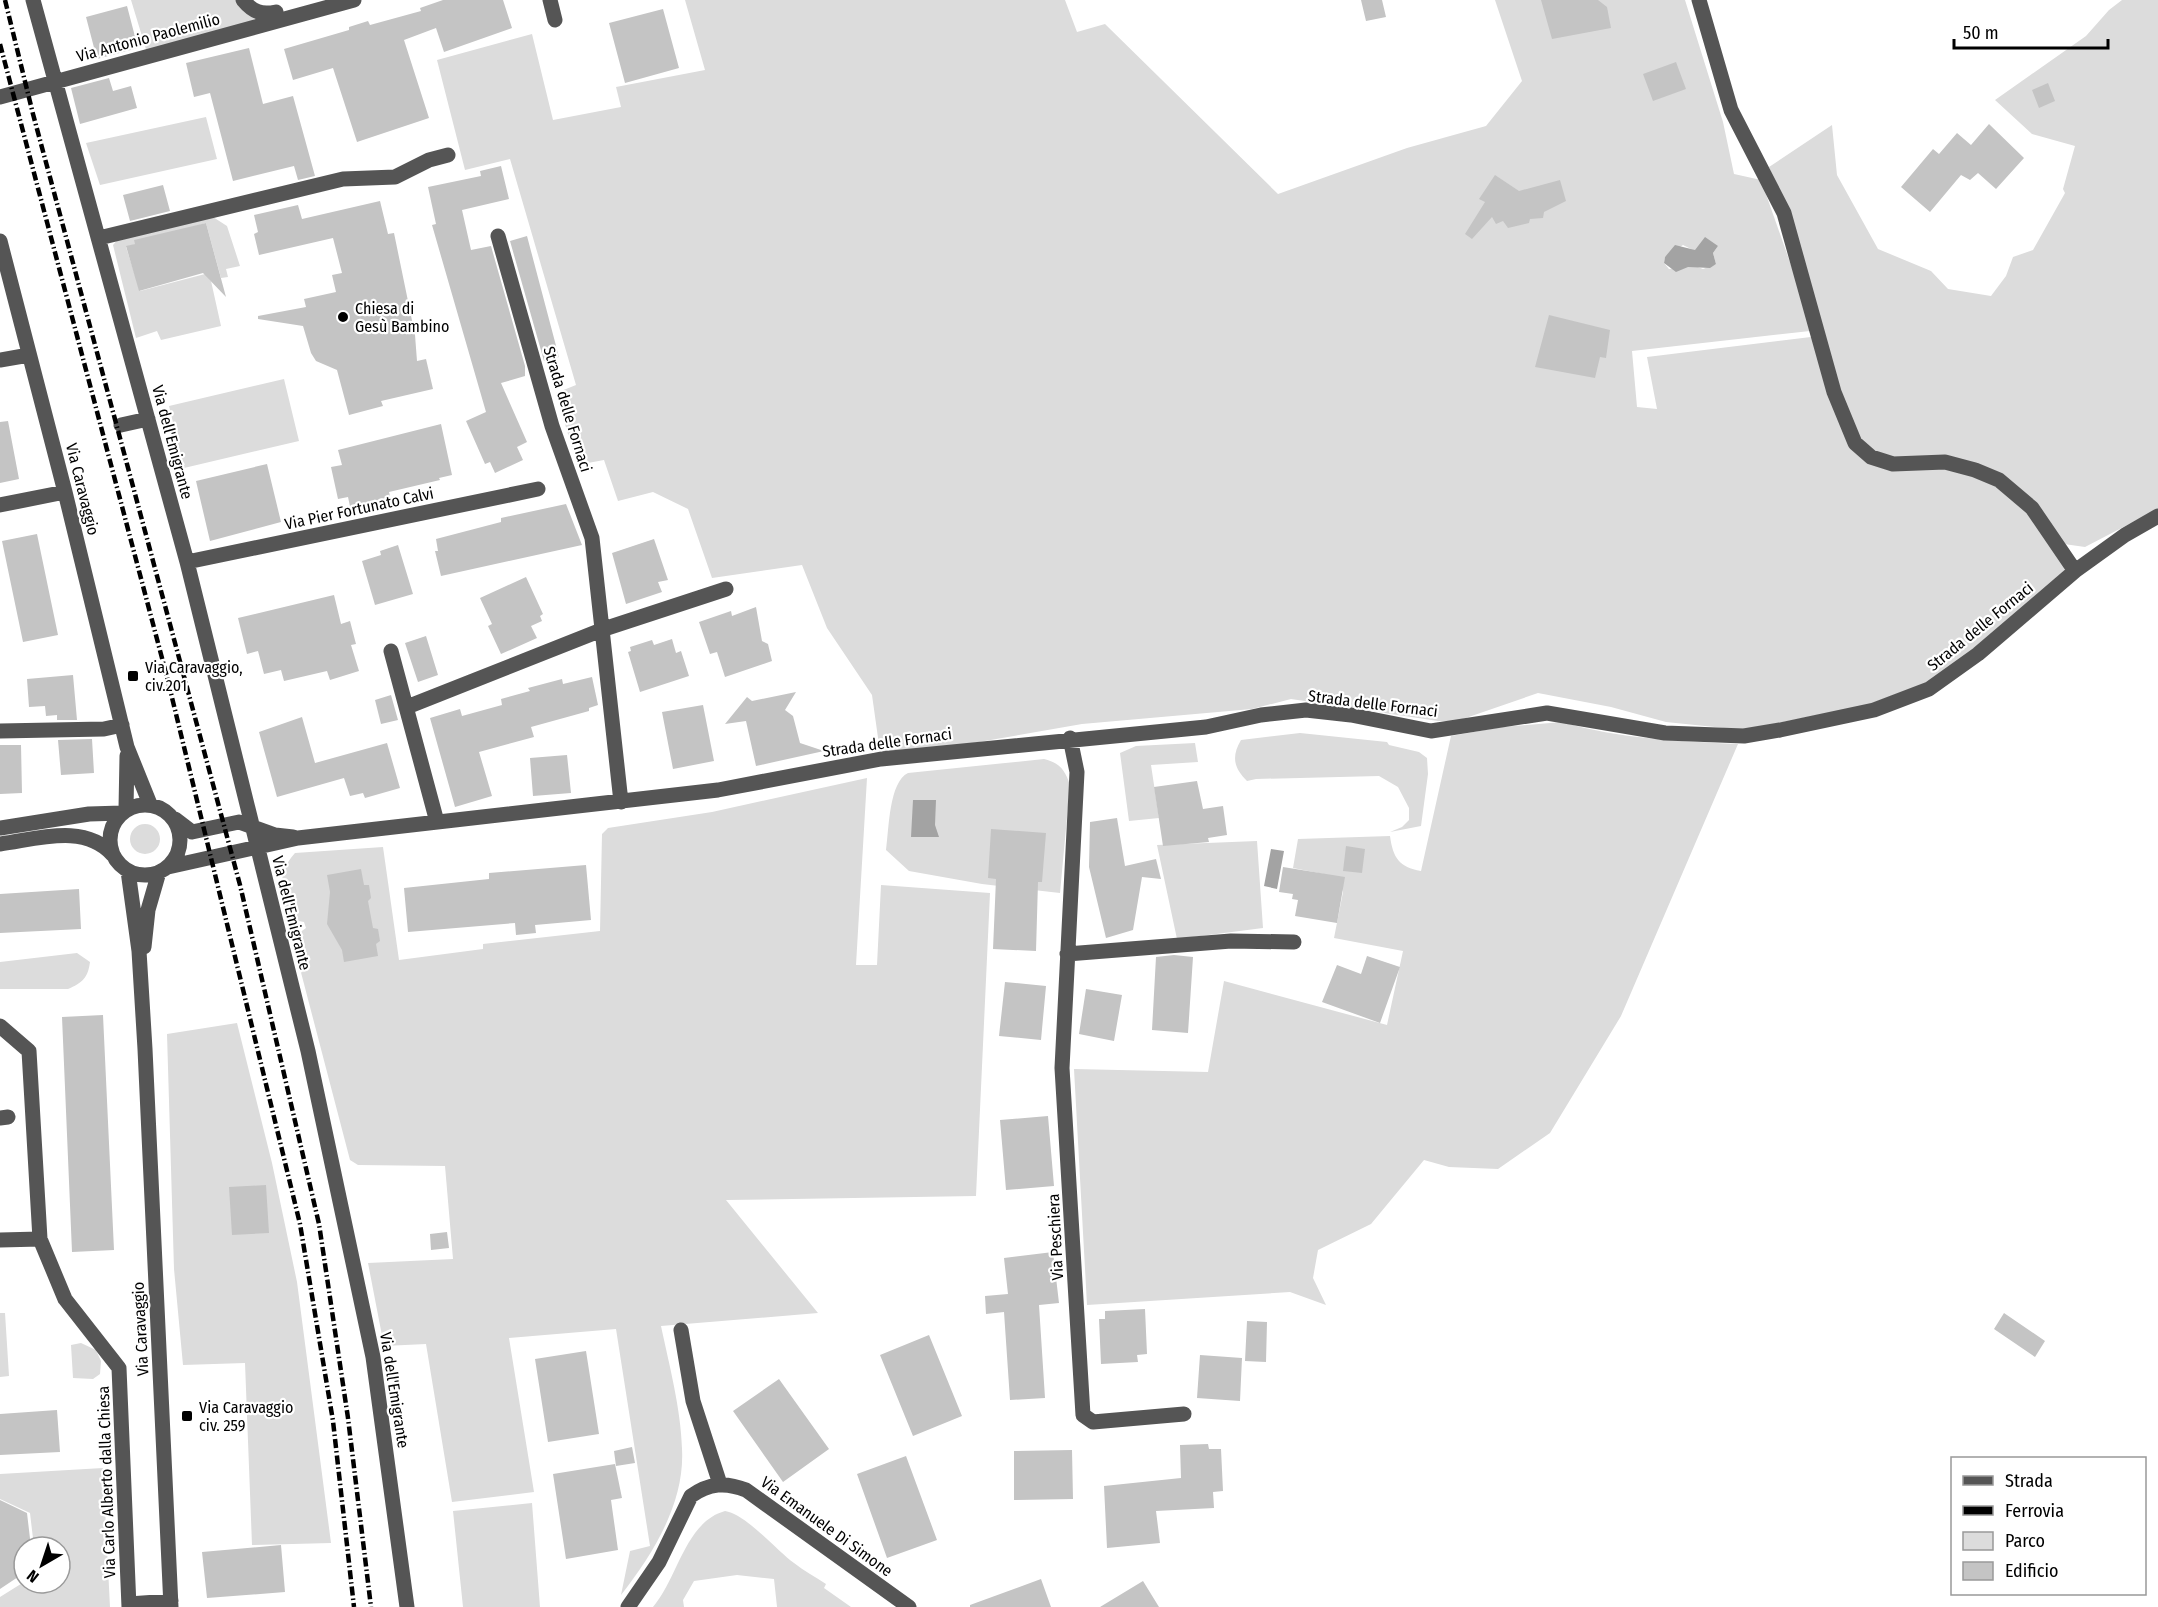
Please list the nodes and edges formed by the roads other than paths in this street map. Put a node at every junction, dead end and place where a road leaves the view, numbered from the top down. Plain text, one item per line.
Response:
1 (33, 0) edge
2 (243, 0) edge
3 (354, 0) edge
4 (550, 0) edge
5 (1699, 0) edge
6 (276, 12) dead end
7 (555, 20) dead end
8 (55, 81) junction
9 (0, 97) edge
10 (448, 155) dead end
11 (498, 236) dead end
12 (99, 238) junction
13 (0, 241) edge
14 (29, 355) junction
15 (0, 360) edge
16 (148, 419) junction
17 (121, 425) dead end
18 (538, 489) dead end
19 (65, 492) junction
20 (0, 504) edge
21 (2158, 516) edge
22 (187, 562) junction
23 (2075, 571) junction
24 (726, 590) dead end
25 (603, 629) junction
26 (391, 651) dead end
27 (406, 706) junction
28 (122, 725) junction
29 (0, 730) edge
30 (1070, 738) junction
31 (127, 747) junction
32 (621, 802) junction
33 (150, 804) junction
34 (124, 811) junction
35 (173, 817) junction
36 (437, 822) junction
37 (252, 825) junction
38 (0, 828) edge
39 (298, 838) junction
40 (0, 844) edge
41 (258, 849) junction
42 (113, 855) junction
43 (128, 870) junction
44 (163, 870) junction
45 (1294, 942) dead end
46 (1067, 954) junction
47 (0, 1026) edge
48 (145, 1049) junction
49 (40, 1239) junction
50 (0, 1240) edge
51 (681, 1330) dead end
52 (1184, 1414) dead end
53 (720, 1484) junction
54 (171, 1604) edge
55 (129, 1605) edge
56 (407, 1607) edge
57 (628, 1607) edge
58 (909, 1607) edge

1 - 8 street, Via dell'Emigrante
2 - 6 street
3 - 8 street, Via Antonio Paolemilio
4 - 7 street
5 - 23 street
8 - 9 street
8 - 12 street, Via dell'Emigrante
10 - 12 street
11 - 25 street, Strada delle Fornaci
12 - 16 street, Via dell'Emigrante
13 - 14 street, Via Caravaggio
14 - 15 street
14 - 19 street, Via Caravaggio
16 - 17 street
16 - 22 street, Via dell'Emigrante
18 - 22 street, Via Pier Fortunato Calvi
19 - 20 street
19 - 28 street, Via Caravaggio
21 - 23 street, Strada delle Fornaci
22 - 37 street, Via dell'Emigrante
23 - 30 street, Strada delle Fornaci
24 - 25 street
25 - 27 street
25 - 32 street, Strada delle Fornaci
26 - 27 street
27 - 36 street
28 - 29 street
28 - 31 street, Via Caravaggio
30 - 32 street, Strada delle Fornaci
30 - 46 street, Via Peschiera
31 - 33 street, Via Caravaggio
31 - 34 street, Via Caravaggio
32 - 36 street, Strada delle Fornaci
33 - 34 street
33 - 35 street
34 - 38 street
34 - 42 street
35 - 37 street, Strada delle Fornaci
35 - 44 street
36 - 39 street, Strada delle Fornaci
37 - 39 street, Strada delle Fornaci
37 - 41 street, Via dell'Emigrante
39 - 41 street, Strada delle Fornaci
40 - 42 street
41 - 44 street, Strada delle Fornaci
41 - 56 street, Via dell'Emigrante
42 - 43 street
43 - 44 street
43 - 48 street, Via Caravaggio
44 - 48 street, Via Caravaggio
45 - 46 street
46 - 52 street, Via Peschiera
47 - 49 street, Via Carlo Alberto dalla Chiesa
48 - 54 street, Via Caravaggio
49 - 50 street
49 - 55 street, Via Carlo Alberto dalla Chiesa
51 - 53 street
53 - 57 street
53 - 58 street, Via Emanuele Di Simone
54 - 55 street

